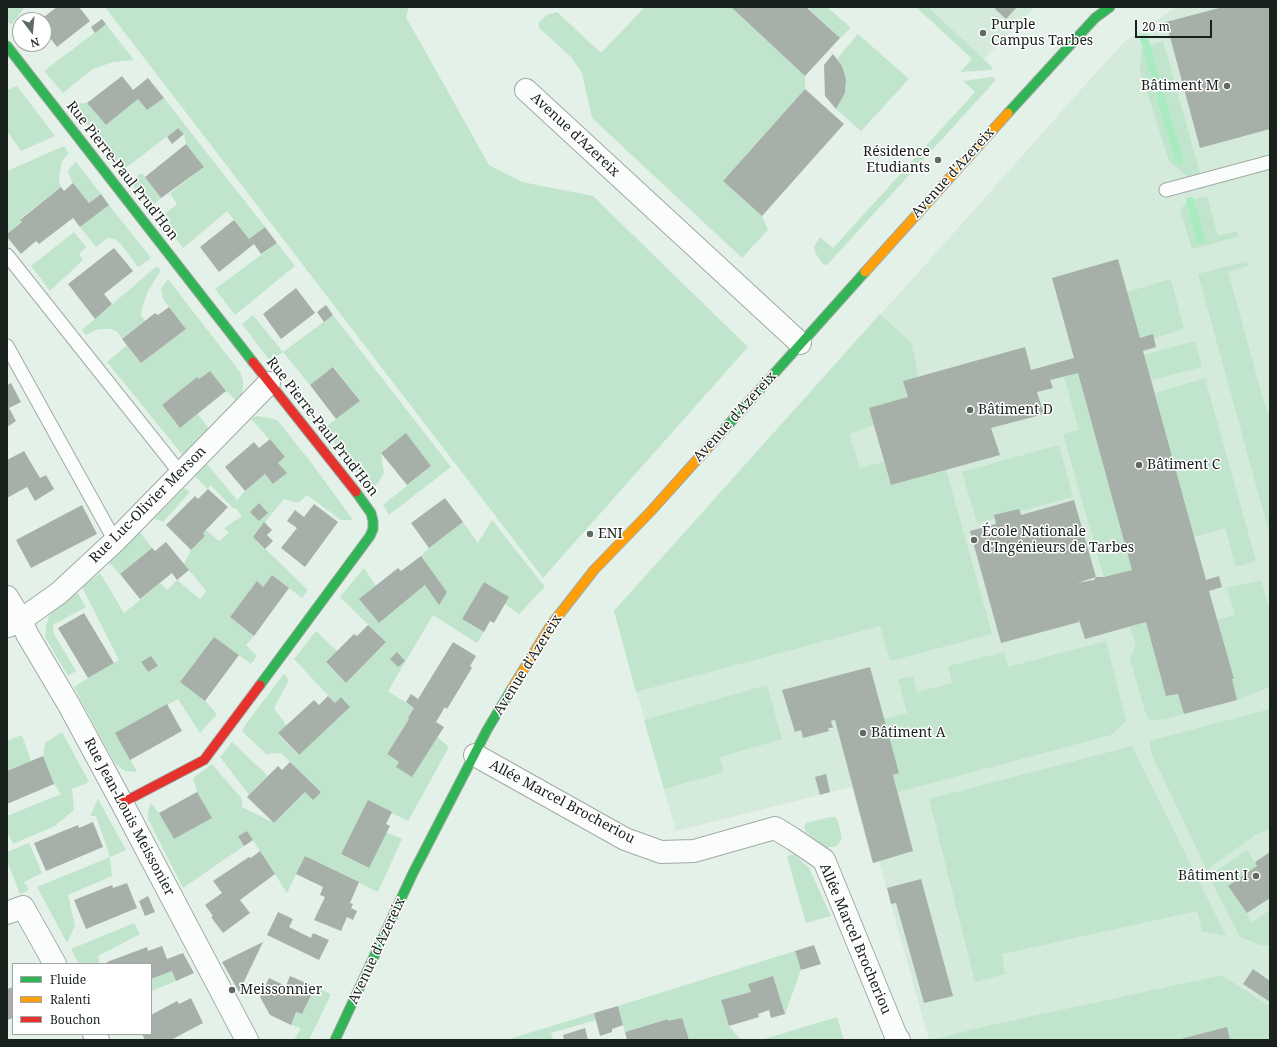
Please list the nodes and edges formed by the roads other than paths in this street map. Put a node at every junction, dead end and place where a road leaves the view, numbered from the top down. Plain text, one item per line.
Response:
1 (1110, 7) edge
2 (7, 46) edge
3 (526, 90) dead end
4 (1270, 162) edge
5 (1166, 190) dead end
6 (7, 255) edge
7 (800, 343) junction
8 (7, 346) edge
9 (269, 383) junction
10 (181, 474) junction
11 (115, 541) junction
12 (7, 597) edge
13 (14, 623) edge
14 (475, 755) junction
15 (122, 803) junction
16 (7, 914) edge
17 (54, 963) edge
18 (248, 1040) edge
19 (335, 1040) edge
20 (899, 1040) edge

1 - 7 main road, Avenue d'Azereix
2 - 9 main road, Rue Pierre-Paul Prud'Hon
3 - 7 street, Avenue d'Azereix
4 - 5 lane
6 - 10 lane
7 - 14 main road, Avenue d'Azereix
8 - 11 lane
9 - 10 street, Rue Luc-Olivier Merson
9 - 15 main road, Rue Pierre-Paul Prud'Hon
10 - 11 street, Rue Luc-Olivier Merson
11 - 13 street, Rue Luc-Olivier Merson
12 - 13 street, Rue Jean-Louis Meissonier
13 - 15 street, Rue Jean-Louis Meissonier
14 - 19 main road, Avenue d'Azereix
14 - 20 street, Allée Marcel Brocheriou
15 - 18 street, Rue Jean-Louis Meissonier
16 - 17 street

